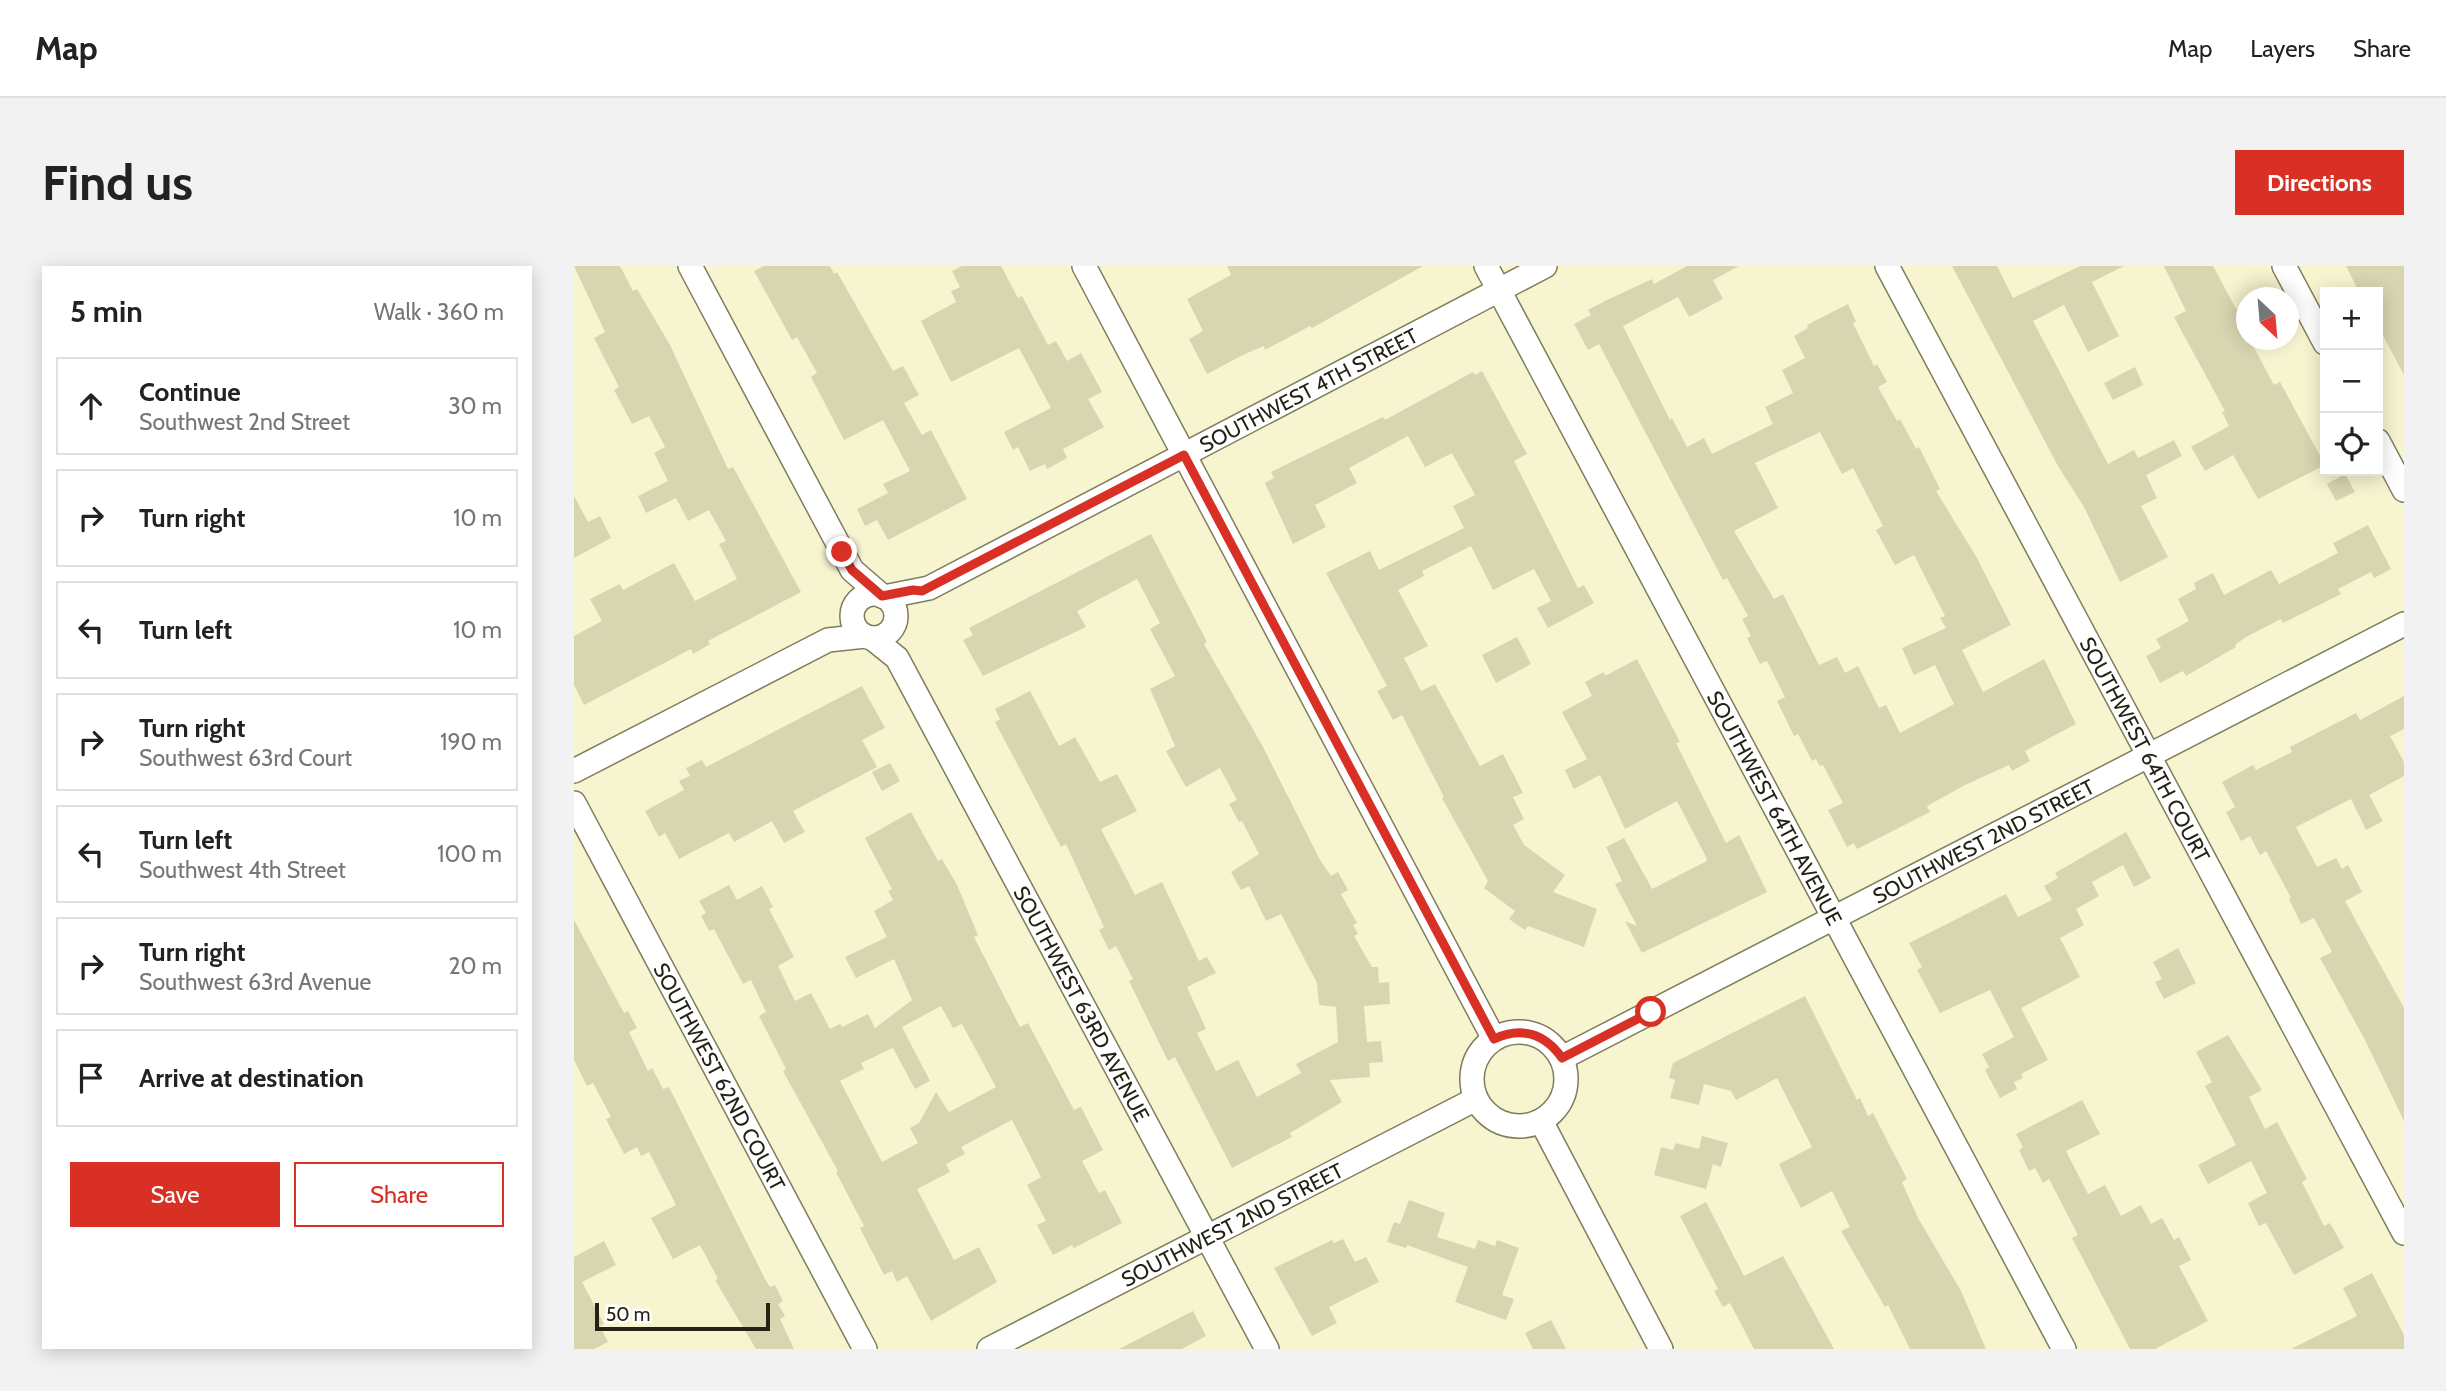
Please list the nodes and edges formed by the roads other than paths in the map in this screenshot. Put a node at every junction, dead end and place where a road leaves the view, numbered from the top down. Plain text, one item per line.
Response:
1 (690, 266) edge
2 (1084, 266) edge
3 (1486, 266) edge
4 (1545, 266) edge
5 (1887, 266) edge
6 (2284, 266) edge
7 (1499, 290) junction
8 (2320, 334) edge
9 (2383, 450) edge
10 (1184, 455) junction
11 (2404, 490) edge
12 (852, 570) junction
13 (922, 591) junction
14 (883, 596) junction
15 (854, 608) junction
16 (895, 621) junction
17 (2404, 624) edge
18 (869, 637) junction
19 (828, 640) junction
20 (897, 658) junction
21 (2148, 754) junction
22 (574, 771) edge
23 (574, 803) edge
24 (1833, 918) junction
25 (1494, 1039) junction
26 (1562, 1058) junction
27 (1476, 1099) junction
28 (1541, 1121) junction
29 (2404, 1233) edge
30 (1208, 1238) junction
31 (865, 1349) edge
32 (989, 1349) edge
33 (1267, 1349) edge
34 (1661, 1349) edge
35 (2064, 1349) edge

1 - 12 street
2 - 10 street
3 - 7 street, SOUTHWEST 64TH AVENUE
4 - 7 street, SOUTHWEST 4TH STREET
5 - 21 street, SOUTHWEST 64TH COURT
6 - 8 street
7 - 10 street, SOUTHWEST 4TH STREET
7 - 24 street, SOUTHWEST 64TH AVENUE
9 - 11 street
10 - 13 street, SOUTHWEST 4TH STREET
10 - 25 street
12 - 14 street
12 - 15 street
13 - 14 street, SOUTHWEST 4TH STREET
13 - 16 street, SOUTHWEST 4TH STREET
14 - 15 street, SOUTHWEST 4TH STREET
14 - 16 street
15 - 18 street
15 - 19 street, SOUTHWEST 4TH STREET
16 - 18 street, SOUTHWEST 4TH STREET
16 - 20 street, SOUTHWEST 63RD AVENUE
17 - 21 street, SOUTHWEST 2ND STREET
18 - 19 street, SOUTHWEST 4TH STREET
18 - 20 street, SOUTHWEST 63RD AVENUE
19 - 22 street, SOUTHWEST 4TH STREET
20 - 30 street, SOUTHWEST 63RD AVENUE
21 - 24 street, SOUTHWEST 2ND STREET
21 - 29 street, SOUTHWEST 64TH COURT
23 - 31 street, SOUTHWEST 62ND COURT
24 - 26 street, SOUTHWEST 2ND STREET
24 - 35 street, SOUTHWEST 64TH AVENUE
25 - 26 street
25 - 27 street
26 - 28 street
27 - 28 street
27 - 30 street, SOUTHWEST 2ND STREET
28 - 34 street
30 - 32 street, SOUTHWEST 2ND STREET
30 - 33 street, SOUTHWEST 63RD AVENUE

